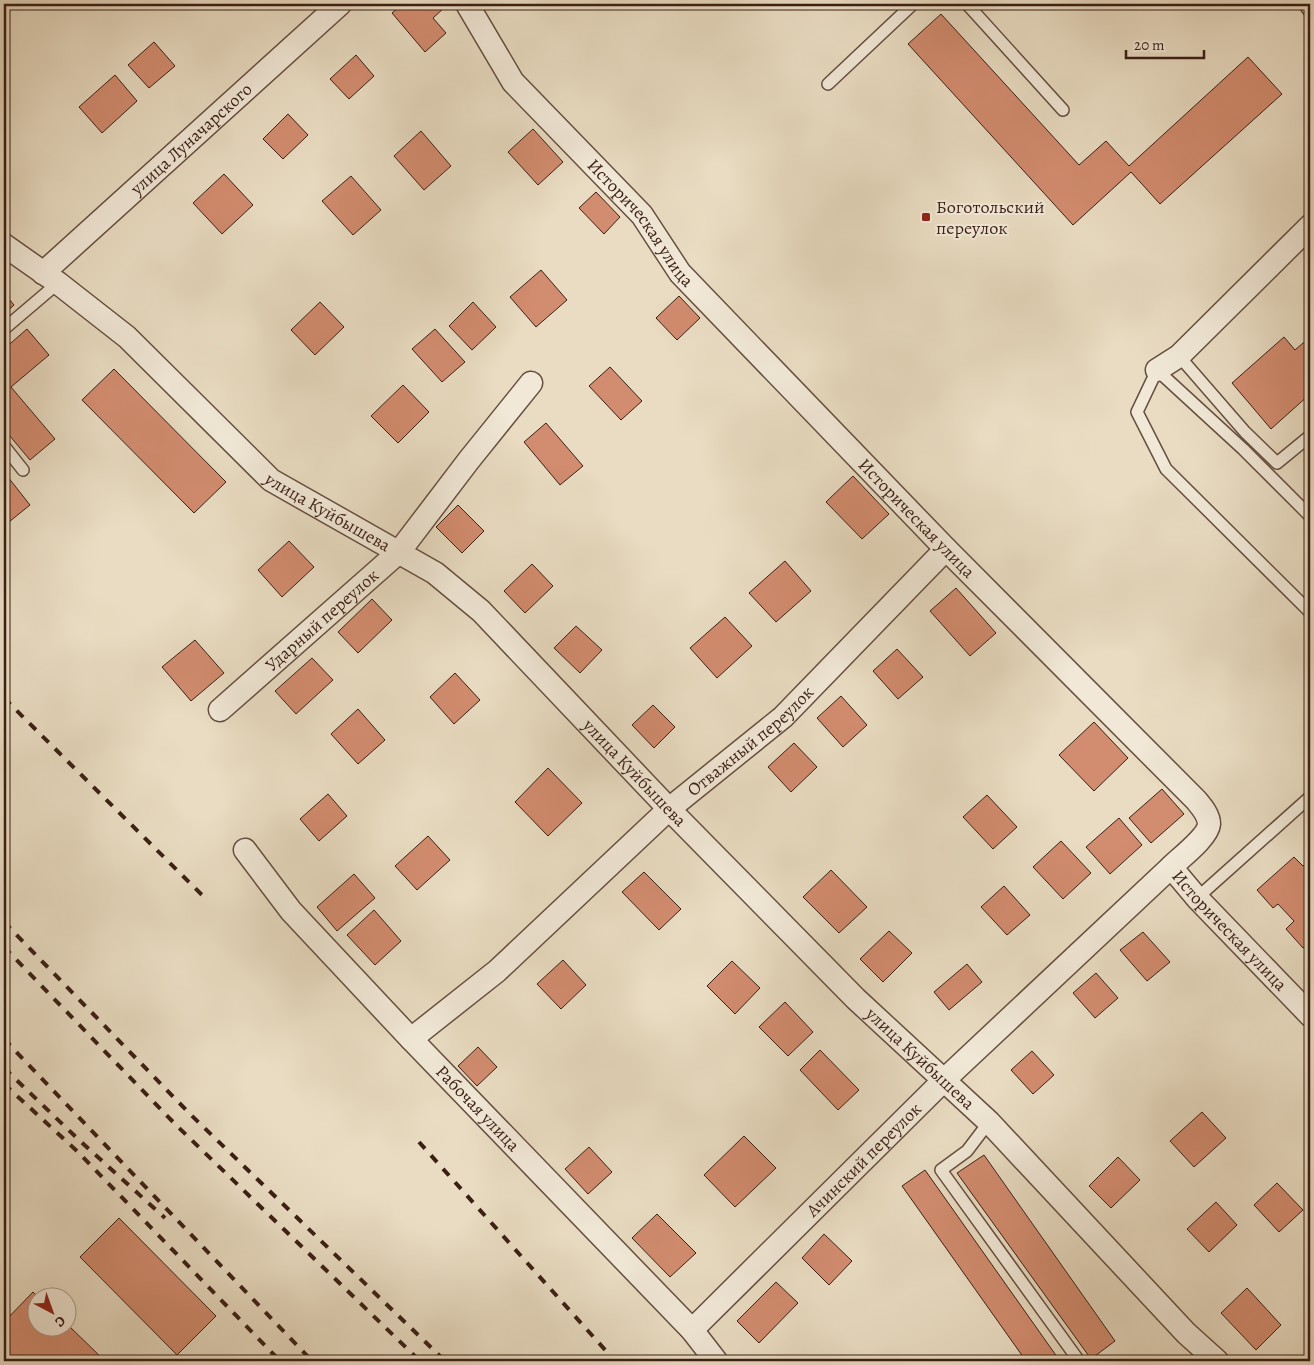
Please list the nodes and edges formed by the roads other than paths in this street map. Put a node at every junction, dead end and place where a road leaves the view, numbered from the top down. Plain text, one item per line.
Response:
1 (340, 4) edge
2 (467, 4) edge
3 (914, 4) edge
4 (967, 4) edge
5 (1304, 4) edge
6 (1310, 12) edge
7 (828, 84) dead end
8 (1063, 110) dead end
9 (1310, 226) edge
10 (4, 245) edge
11 (51, 278) junction
12 (4, 329) edge
13 (1179, 356) junction
14 (1157, 370) junction
15 (531, 383) dead end
16 (1310, 436) edge
17 (4, 446) edge
18 (23, 470) dead end
19 (1310, 516) edge
20 (946, 549) junction
21 (399, 552) junction
22 (1310, 612) edge
23 (220, 710) dead end
24 (1310, 797) edge
25 (669, 809) junction
26 (245, 850) dead end
27 (1171, 867) junction
28 (1196, 898) junction
29 (1310, 1015) edge
30 (411, 1039) junction
31 (943, 1081) junction
32 (989, 1122) junction
33 (692, 1330) junction
34 (716, 1361) edge
35 (1079, 1361) edge
36 (1217, 1361) edge

1 - 11 street, улица Луначарского
2 - 20 street, Историческая улица
3 - 7 lane
4 - 8 lane
5 - 6 lane
9 - 13 street
10 - 11 street, улица Куйбышева
11 - 12 lane
11 - 21 street, улица Куйбышева
13 - 14 street
13 - 16 lane
14 - 19 lane
14 - 22 lane
15 - 21 street, Ударный переулок
17 - 18 lane
20 - 25 street, Отважный переулок
20 - 27 street, Историческая улица
21 - 23 street, Ударный переулок
21 - 25 street, улица Куйбышева
24 - 28 lane
25 - 30 street, Отважный переулок
25 - 31 street, улица Куйбышева
26 - 30 street, Рабочая улица
27 - 28 street, Историческая улица
27 - 31 street, Ачинский переулок
28 - 29 street, Историческая улица
30 - 33 street, Рабочая улица
31 - 32 street, улица Куйбышева
31 - 33 street, Ачинский переулок
32 - 35 lane
32 - 36 street, улица Куйбышева
33 - 34 street, Рабочая улица

